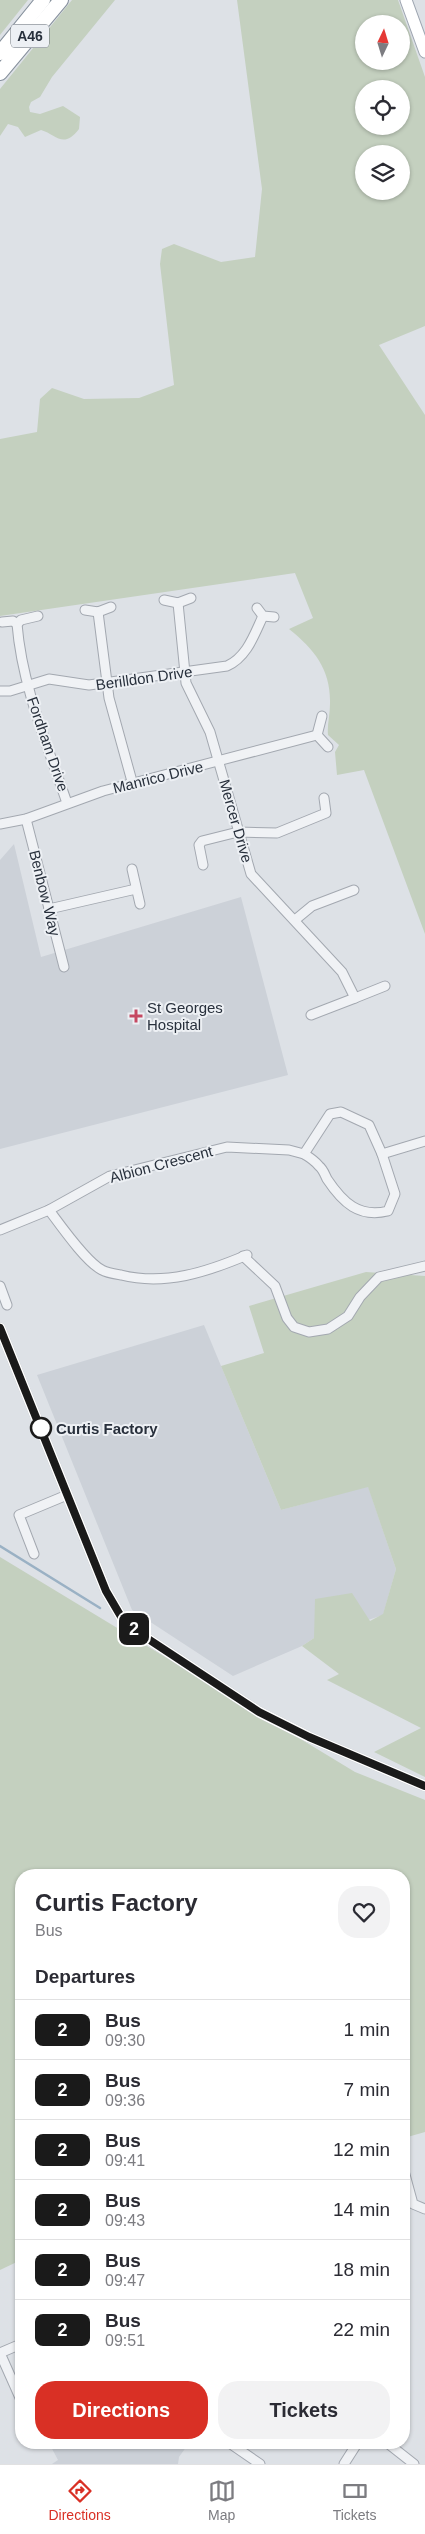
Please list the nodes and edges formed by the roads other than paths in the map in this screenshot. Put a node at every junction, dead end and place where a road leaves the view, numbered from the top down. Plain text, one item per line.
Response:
1 (44, 0) edge
2 (61, 0) edge
3 (406, 0) edge
4 (0, 52) edge
5 (425, 52) edge
6 (0, 73) edge
7 (191, 598) dead end
8 (164, 600) dead end
9 (178, 603) junction
10 (111, 607) dead end
11 (256, 608) dead end
12 (85, 610) dead end
13 (98, 612) junction
14 (38, 616) dead end
15 (264, 616) junction
16 (274, 617) dead end
17 (2, 622) dead end
18 (17, 624) junction
19 (184, 672) junction
20 (107, 682) junction
21 (28, 686) junction
22 (0, 691) edge
23 (322, 716) dead end
24 (317, 735) junction
25 (328, 748) dead end
26 (219, 762) junction
27 (133, 785) junction
28 (324, 798) dead end
29 (67, 803) junction
30 (26, 819) junction
31 (0, 824) edge
32 (238, 832) junction
33 (203, 865) dead end
34 (132, 869) dead end
35 (136, 889) junction
36 (354, 890) dead end
37 (140, 904) dead end
38 (49, 909) junction
39 (295, 920) junction
40 (64, 967) dead end
41 (385, 986) dead end
42 (355, 998) junction
43 (311, 1015) dead end
44 (425, 1141) edge
45 (304, 1154) junction
46 (382, 1154) junction
47 (49, 1210) junction
48 (0, 1230) edge
49 (425, 1266) edge
50 (0, 1286) edge
51 (7, 1305) dead end
52 (0, 1328) edge
53 (3, 1343) edge
54 (67, 1495) junction
55 (34, 1554) dead end
56 (425, 1786) edge
57 (410, 2193) edge
58 (425, 2209) edge
59 (15, 2347) edge
60 (0, 2353) edge
61 (15, 2387) edge
62 (238, 2449) edge
63 (354, 2449) edge
64 (395, 2449) edge
65 (260, 2464) edge
66 (344, 2464) edge
67 (414, 2464) edge

1 - 4 highway, A46
2 - 6 highway, A46
3 - 5 main road
7 - 9 street
8 - 9 street
9 - 19 street, Mercer Drive
10 - 13 street
11 - 15 street
12 - 13 street
13 - 20 street
14 - 18 street
15 - 16 street
15 - 19 street, Berilldon Drive
17 - 18 street
18 - 21 street, Fordham Drive
19 - 20 street, Berilldon Drive
19 - 26 street, Mercer Drive
20 - 21 street, Berilldon Drive
20 - 27 street
21 - 22 street, Berilldon Drive
21 - 29 street, Fordham Drive
23 - 24 street
24 - 25 street
24 - 26 street, Manrico Drive
26 - 27 street, Manrico Drive
26 - 32 street, Mercer Drive
27 - 29 street, Manrico Drive
28 - 32 street
29 - 30 street, Manrico Drive
30 - 31 street, Manrico Drive
30 - 38 street, Benbow Way
32 - 33 street
32 - 39 street, Mercer Drive
34 - 35 street
35 - 37 street
35 - 38 street
36 - 39 street
38 - 40 street, Benbow Way
39 - 42 street, Mercer Drive
41 - 42 street
42 - 43 street
44 - 46 street
45 - 46 street
45 - 46 street
45 - 47 street, Albion Crescent
47 - 48 street, Albion Crescent
47 - 49 street
50 - 51 street
52 - 53 street
53 - 54 street
54 - 55 street
54 - 56 street
57 - 58 street
59 - 60 street
60 - 61 street
62 - 65 street
63 - 66 street
64 - 67 street

